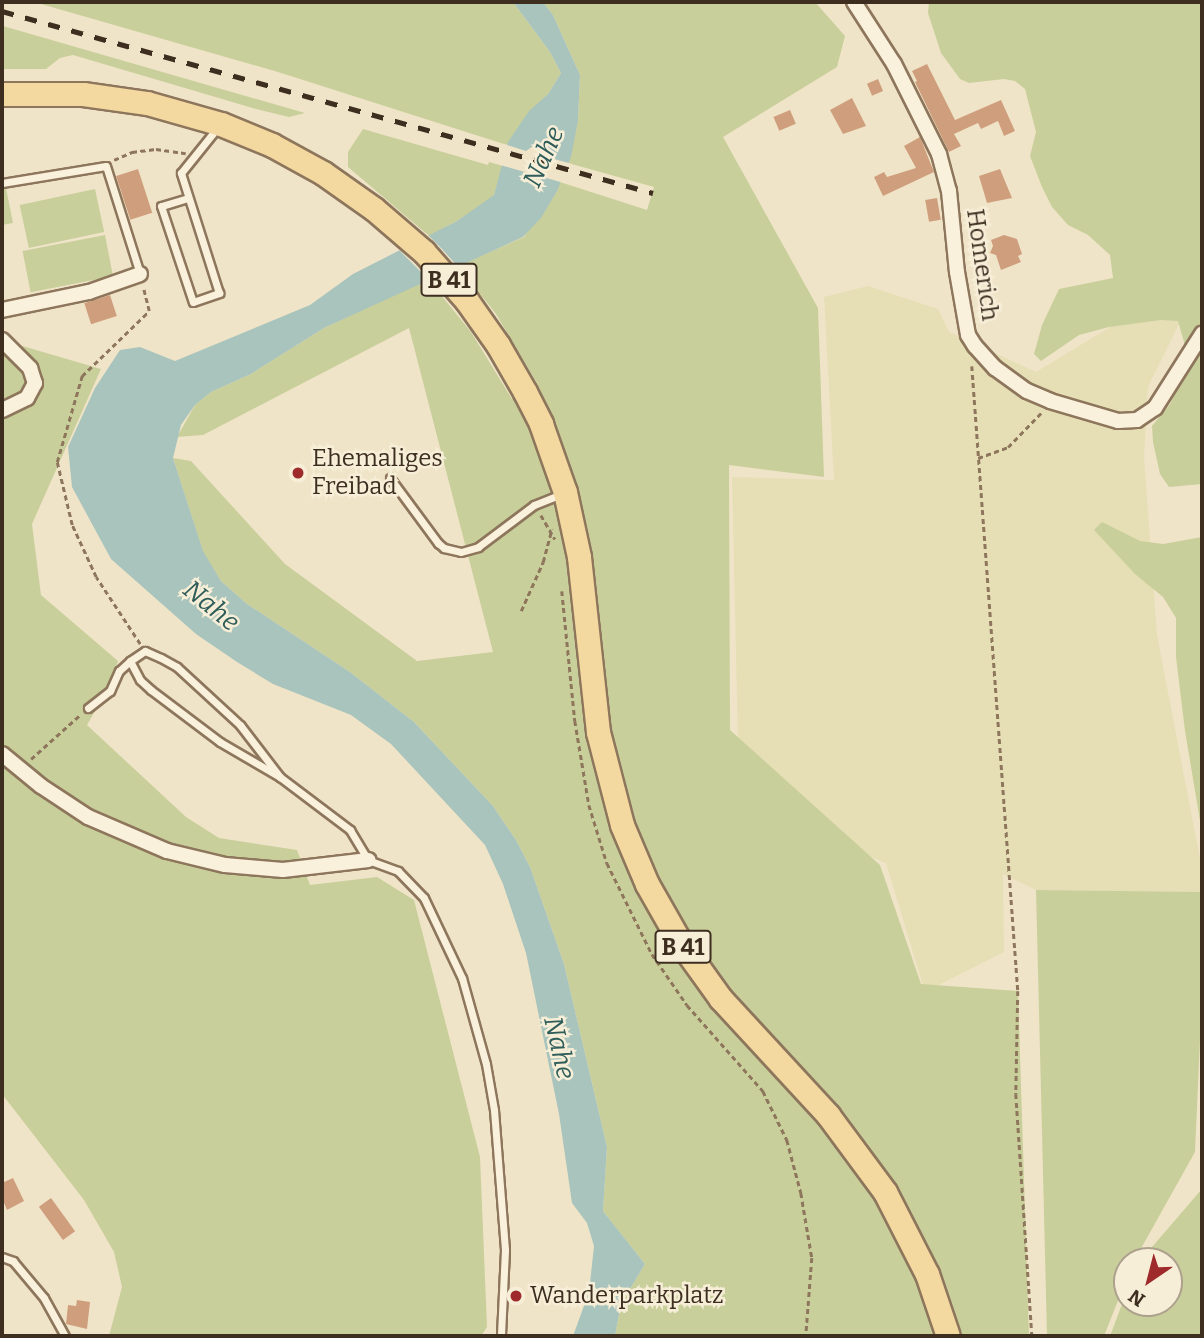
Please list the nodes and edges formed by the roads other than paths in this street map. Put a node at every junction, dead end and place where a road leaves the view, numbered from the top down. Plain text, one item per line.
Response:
1 (854, 2) edge
2 (2, 94) edge
3 (221, 124) junction
4 (2, 183) edge
5 (188, 198) junction
6 (140, 274) joint
7 (2, 310) edge
8 (1202, 334) edge
9 (2, 340) edge
10 (2, 410) edge
11 (390, 478) dead end
12 (565, 492) junction
13 (130, 661) junction
14 (88, 708) road end
15 (2, 754) edge
16 (280, 777) junction
17 (368, 860) junction
18 (2, 1257) edge
19 (65, 1336) edge
20 (501, 1336) edge
21 (948, 1336) edge

1 - 8 street, Homerich
2 - 3 main road, B 41
3 - 5 lane
3 - 12 main road, B 41
4 - 6 lane
5 - 5 lane
6 - 7 street
9 - 10 street
11 - 12 lane
12 - 21 main road, B 41
13 - 14 lane
13 - 16 lane
13 - 16 lane
15 - 17 street
16 - 17 lane
17 - 20 lane
18 - 19 lane

